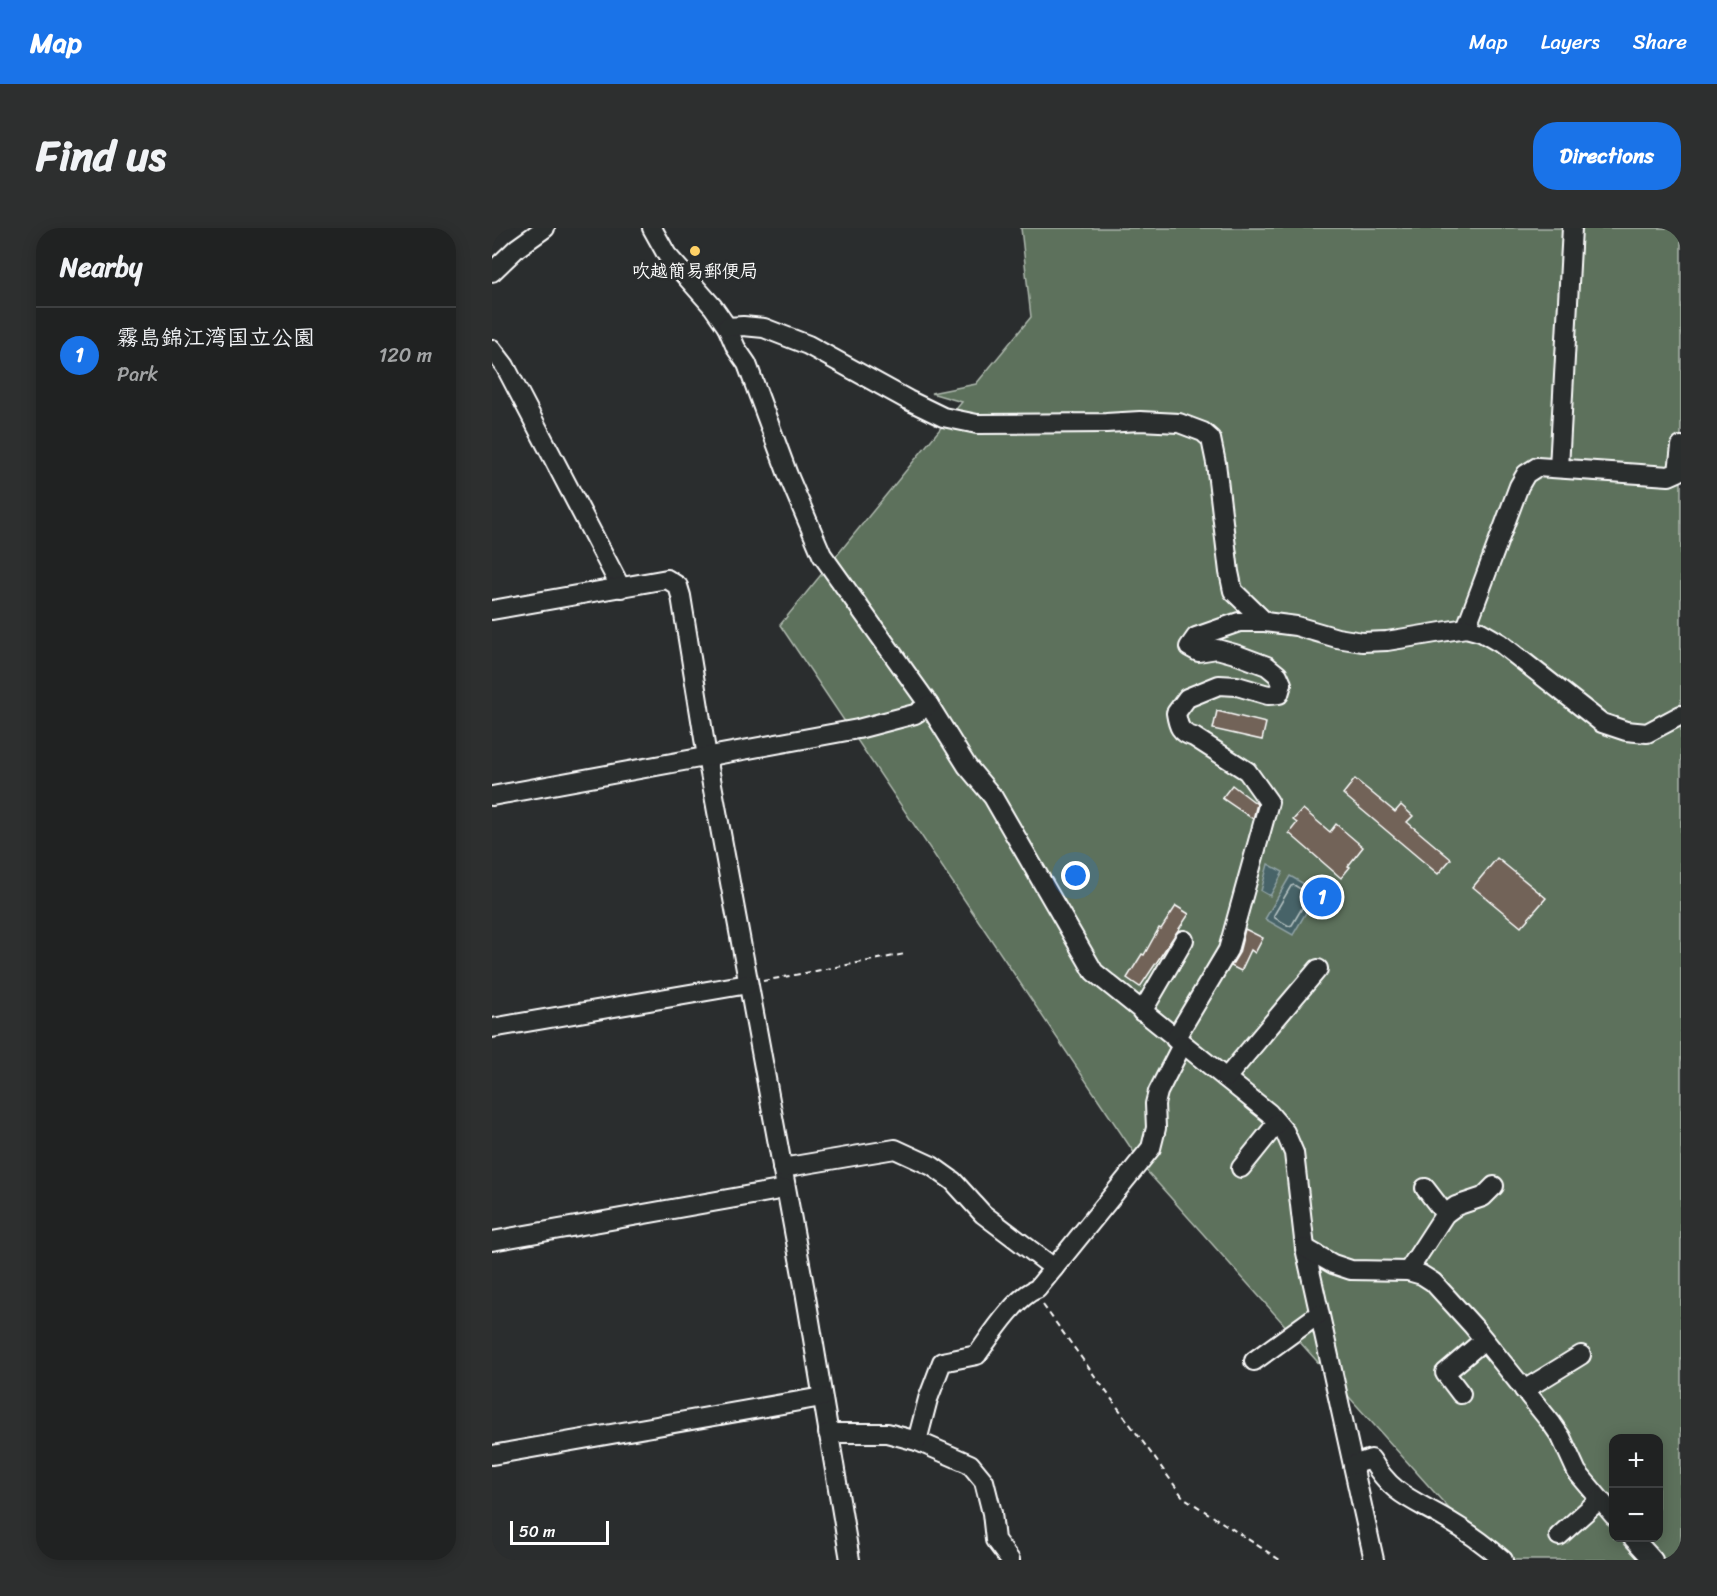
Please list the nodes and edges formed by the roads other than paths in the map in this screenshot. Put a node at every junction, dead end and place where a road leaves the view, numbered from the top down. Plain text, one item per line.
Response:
1 (545, 228) edge
2 (652, 228) edge
3 (1572, 228) edge
4 (492, 272) edge
5 (727, 327) junction
6 (492, 349) edge
7 (1681, 446) edge
8 (1559, 468) junction
9 (621, 588) junction
10 (492, 610) edge
11 (1265, 622) junction
12 (1466, 628) junction
13 (929, 705) junction
14 (1681, 715) edge
15 (707, 757) junction
16 (492, 796) edge
17 (1184, 940) dead end
18 (1318, 969) dead end
19 (748, 984) junction
20 (1142, 1012) junction
21 (492, 1028) edge
22 (1179, 1042) junction
23 (1226, 1078) junction
24 (1278, 1123) junction
25 (782, 1168) junction
26 (1241, 1168) dead end
27 (1494, 1186) dead end
28 (1425, 1188) dead end
29 (785, 1189) junction
30 (1445, 1214) junction
31 (492, 1241) edge
32 (1305, 1248) junction
33 (1054, 1268) junction
34 (1408, 1271) junction
35 (1319, 1314) junction
36 (1484, 1340) junction
37 (1581, 1355) dead end
38 (1254, 1361) dead end
39 (1524, 1390) junction
40 (1461, 1394) dead end
41 (822, 1397) junction
42 (828, 1433) junction
43 (917, 1441) junction
44 (492, 1455) edge
45 (1353, 1465) junction
46 (1599, 1500) junction
47 (1609, 1511) edge
48 (1559, 1536) dead end
49 (1637, 1542) edge
50 (850, 1560) edge
51 (1010, 1560) edge
52 (1374, 1560) edge
53 (1503, 1560) edge
54 (1653, 1560) edge

1 - 4 street
2 - 5 street
3 - 8 street
5 - 11 street
5 - 13 street
6 - 9 street
7 - 8 street
8 - 12 street
9 - 10 street
9 - 15 street
11 - 12 street
11 - 22 street
12 - 14 street
13 - 15 street
13 - 20 street
15 - 16 street
15 - 19 street
17 - 20 street
18 - 23 street
19 - 21 street
19 - 25 street
20 - 22 street
22 - 23 street
22 - 33 street
23 - 24 street
24 - 26 street
24 - 32 street
25 - 29 street
25 - 33 street
27 - 30 street
28 - 30 street
29 - 31 street
29 - 41 street
30 - 34 street
32 - 34 street
32 - 35 street
33 - 43 street
34 - 36 street
35 - 38 street
35 - 45 street
36 - 39 street
36 - 40 street
37 - 39 street
39 - 46 street
41 - 42 street
41 - 44 street
42 - 43 street
42 - 50 street
43 - 51 street
45 - 52 street
45 - 53 street
46 - 47 street
46 - 48 street
49 - 54 street

